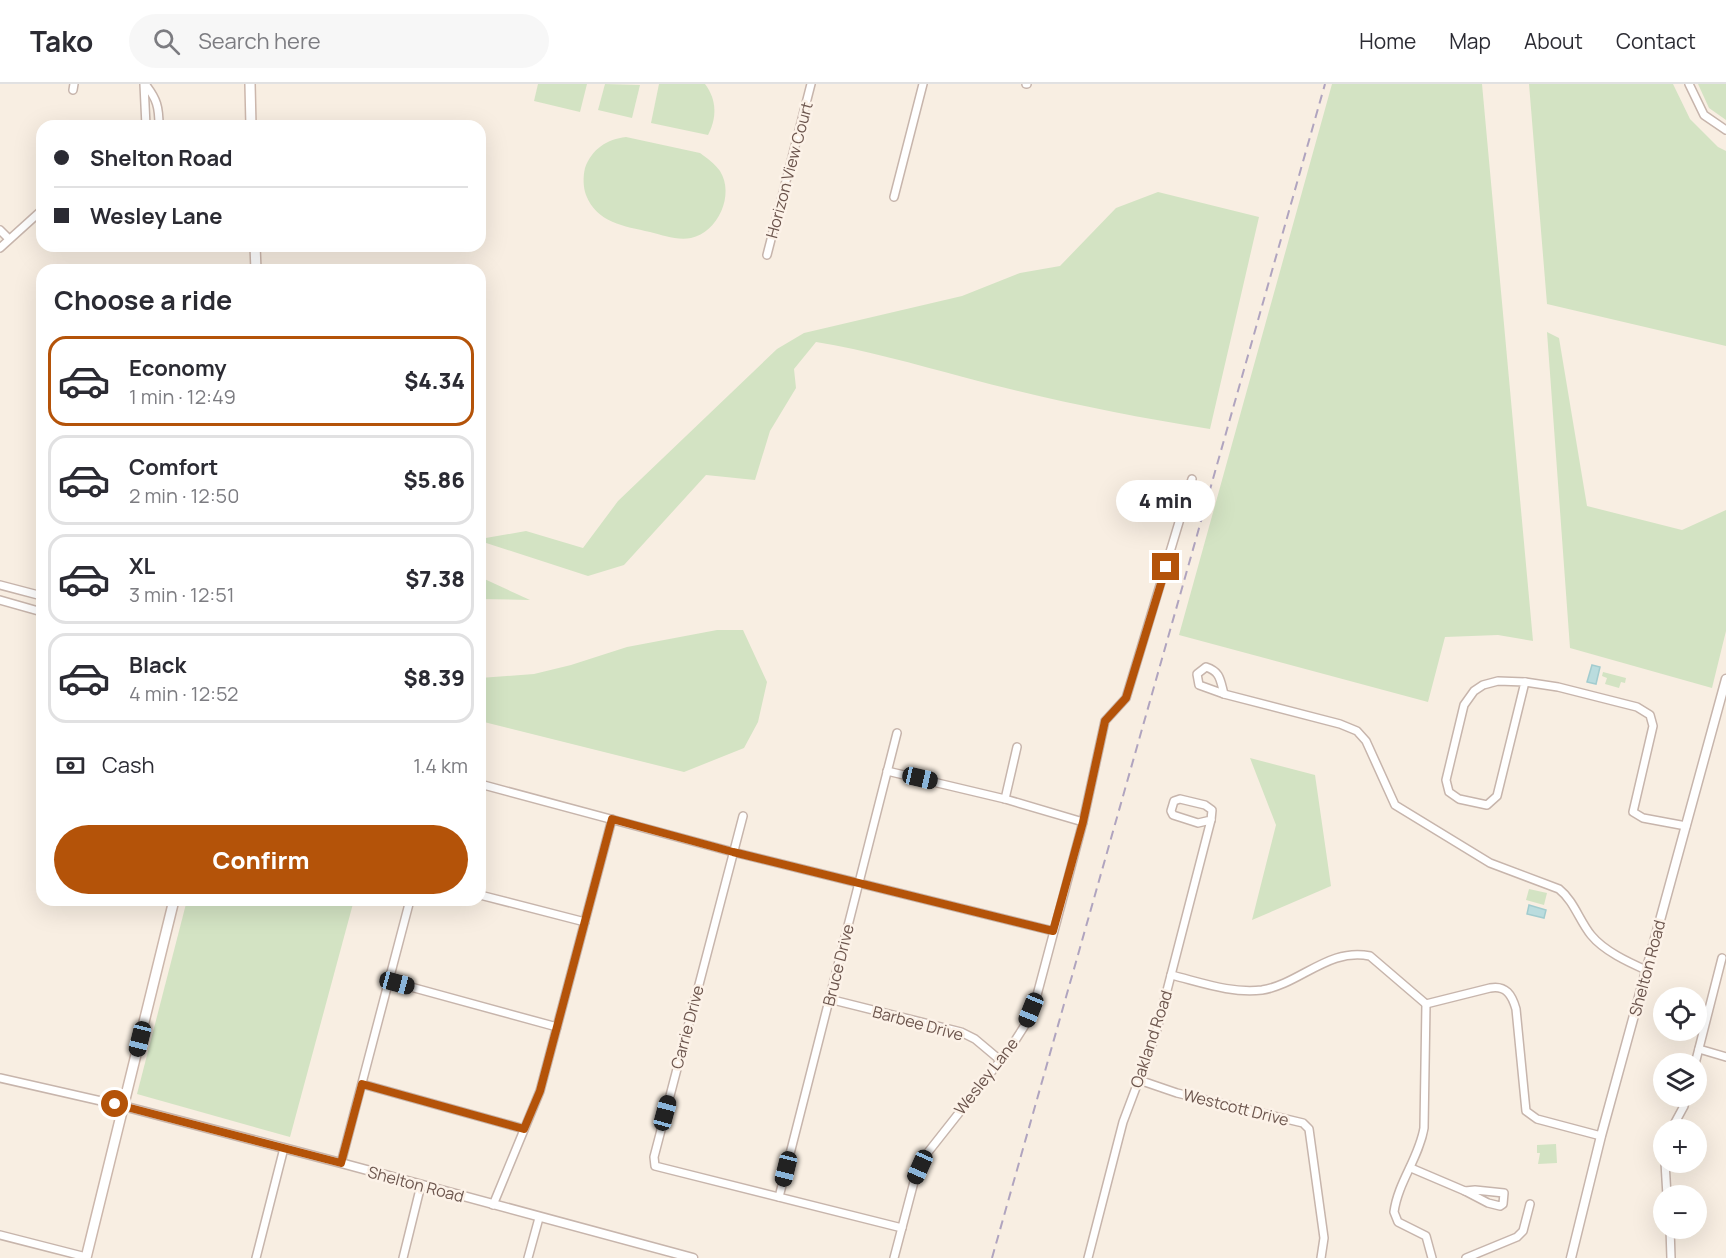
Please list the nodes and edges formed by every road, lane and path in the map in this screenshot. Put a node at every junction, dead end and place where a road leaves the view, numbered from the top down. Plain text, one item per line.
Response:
1 (144, 84) edge
2 (250, 84) edge
3 (811, 84) edge
4 (923, 84) edge
5 (1689, 84) edge
6 (146, 120) edge
7 (159, 120) edge
8 (251, 120) edge
9 (1726, 130) edge
10 (894, 197) dead end
11 (36, 215) edge
12 (0, 230) edge
13 (9, 240) junction
14 (0, 248) edge
15 (767, 255) dead end
16 (1192, 479) dead end
17 (0, 585) edge
18 (36, 594) edge
19 (0, 600) edge
20 (36, 610) edge
21 (1726, 679) edge
22 (1525, 682) junction
23 (1224, 694) junction
24 (897, 733) dead end
25 (1017, 747) dead end
26 (887, 771) junction
27 (486, 786) edge
28 (1005, 799) junction
29 (743, 816) dead end
30 (612, 819) junction
31 (1211, 820) junction
32 (1083, 822) junction
33 (1686, 826) junction
34 (733, 852) junction
35 (859, 883) junction
36 (486, 897) edge
37 (173, 906) edge
38 (408, 906) edge
39 (585, 922) junction
40 (1053, 931) junction
41 (1722, 958) dead end
42 (1646, 970) junction
43 (1171, 975) junction
44 (389, 981) junction
45 (829, 999) junction
46 (1426, 1004) junction
47 (557, 1027) junction
48 (1699, 1049) junction
49 (1698, 1053) edge
50 (1726, 1057) edge
51 (1000, 1060) junction
52 (0, 1078) edge
53 (1139, 1080) junction
54 (362, 1084) junction
55 (123, 1106) junction
56 (524, 1129) junction
57 (1601, 1136) junction
58 (284, 1148) junction
59 (341, 1163) junction
60 (1411, 1168) junction
61 (421, 1185) junction
62 (1465, 1191) junction
63 (779, 1197) junction
64 (1530, 1204) dead end
65 (493, 1205) junction
66 (539, 1218) junction
67 (902, 1228) junction
68 (0, 1235) edge
69 (1670, 1239) edge
70 (86, 1257) edge
71 (256, 1258) edge
72 (402, 1258) edge
73 (528, 1258) edge
74 (693, 1258) edge
75 (894, 1258) edge
76 (1088, 1258) edge
77 (1321, 1258) edge
78 (1432, 1258) edge
79 (1466, 1258) edge
80 (1571, 1258) edge
81 (1671, 1258) edge

1 - 6 street
1 - 7 street
2 - 8 main road
3 - 15 street, Horizon View Court
4 - 10 street
5 - 9 street
11 - 13 street
12 - 13 street
13 - 14 street
16 - 32 street, Wesley Lane
17 - 18 street
19 - 20 street
21 - 33 street, Shelton Road
22 - 22 street
22 - 33 street
23 - 23 street
23 - 42 street
24 - 26 street, Bruce Drive
25 - 28 street
26 - 28 street
26 - 35 street, Bruce Drive
27 - 30 street
28 - 32 street
29 - 34 street, Carrie Drive
30 - 34 street
30 - 39 street
31 - 31 street
31 - 43 street, Oakland Road
32 - 40 street, Wesley Lane
33 - 42 street, Shelton Road
34 - 35 street
34 - 63 street, Carrie Drive
35 - 40 street
35 - 45 street, Bruce Drive
36 - 39 street
37 - 55 main road
38 - 44 street
39 - 47 street
40 - 51 street, Wesley Lane
41 - 48 street
42 - 57 street, Shelton Road
43 - 46 street
43 - 53 street, Oakland Road
44 - 47 street
44 - 54 street
45 - 51 street, Barbee Drive
45 - 63 street, Bruce Drive
46 - 57 street
46 - 60 street
47 - 56 street
48 - 49 street
48 - 50 street
51 - 67 street, Wesley Lane
52 - 55 street, Shelton Road
53 - 76 street, Oakland Road
53 - 77 street, Westcott Drive
54 - 56 street
54 - 59 street
55 - 58 street, Shelton Road
55 - 70 main road
56 - 65 street
57 - 80 street, Shelton Road
58 - 59 street, Shelton Road
58 - 71 street
59 - 61 street, Shelton Road
60 - 62 street
60 - 78 street
61 - 65 street, Shelton Road
61 - 72 street
62 - 62 street
63 - 67 street, Carrie Drive
64 - 79 street
65 - 66 street, Shelton Road
66 - 73 street
66 - 74 street, Shelton Road
67 - 75 street, Wesley Lane
68 - 70 street
69 - 81 street

